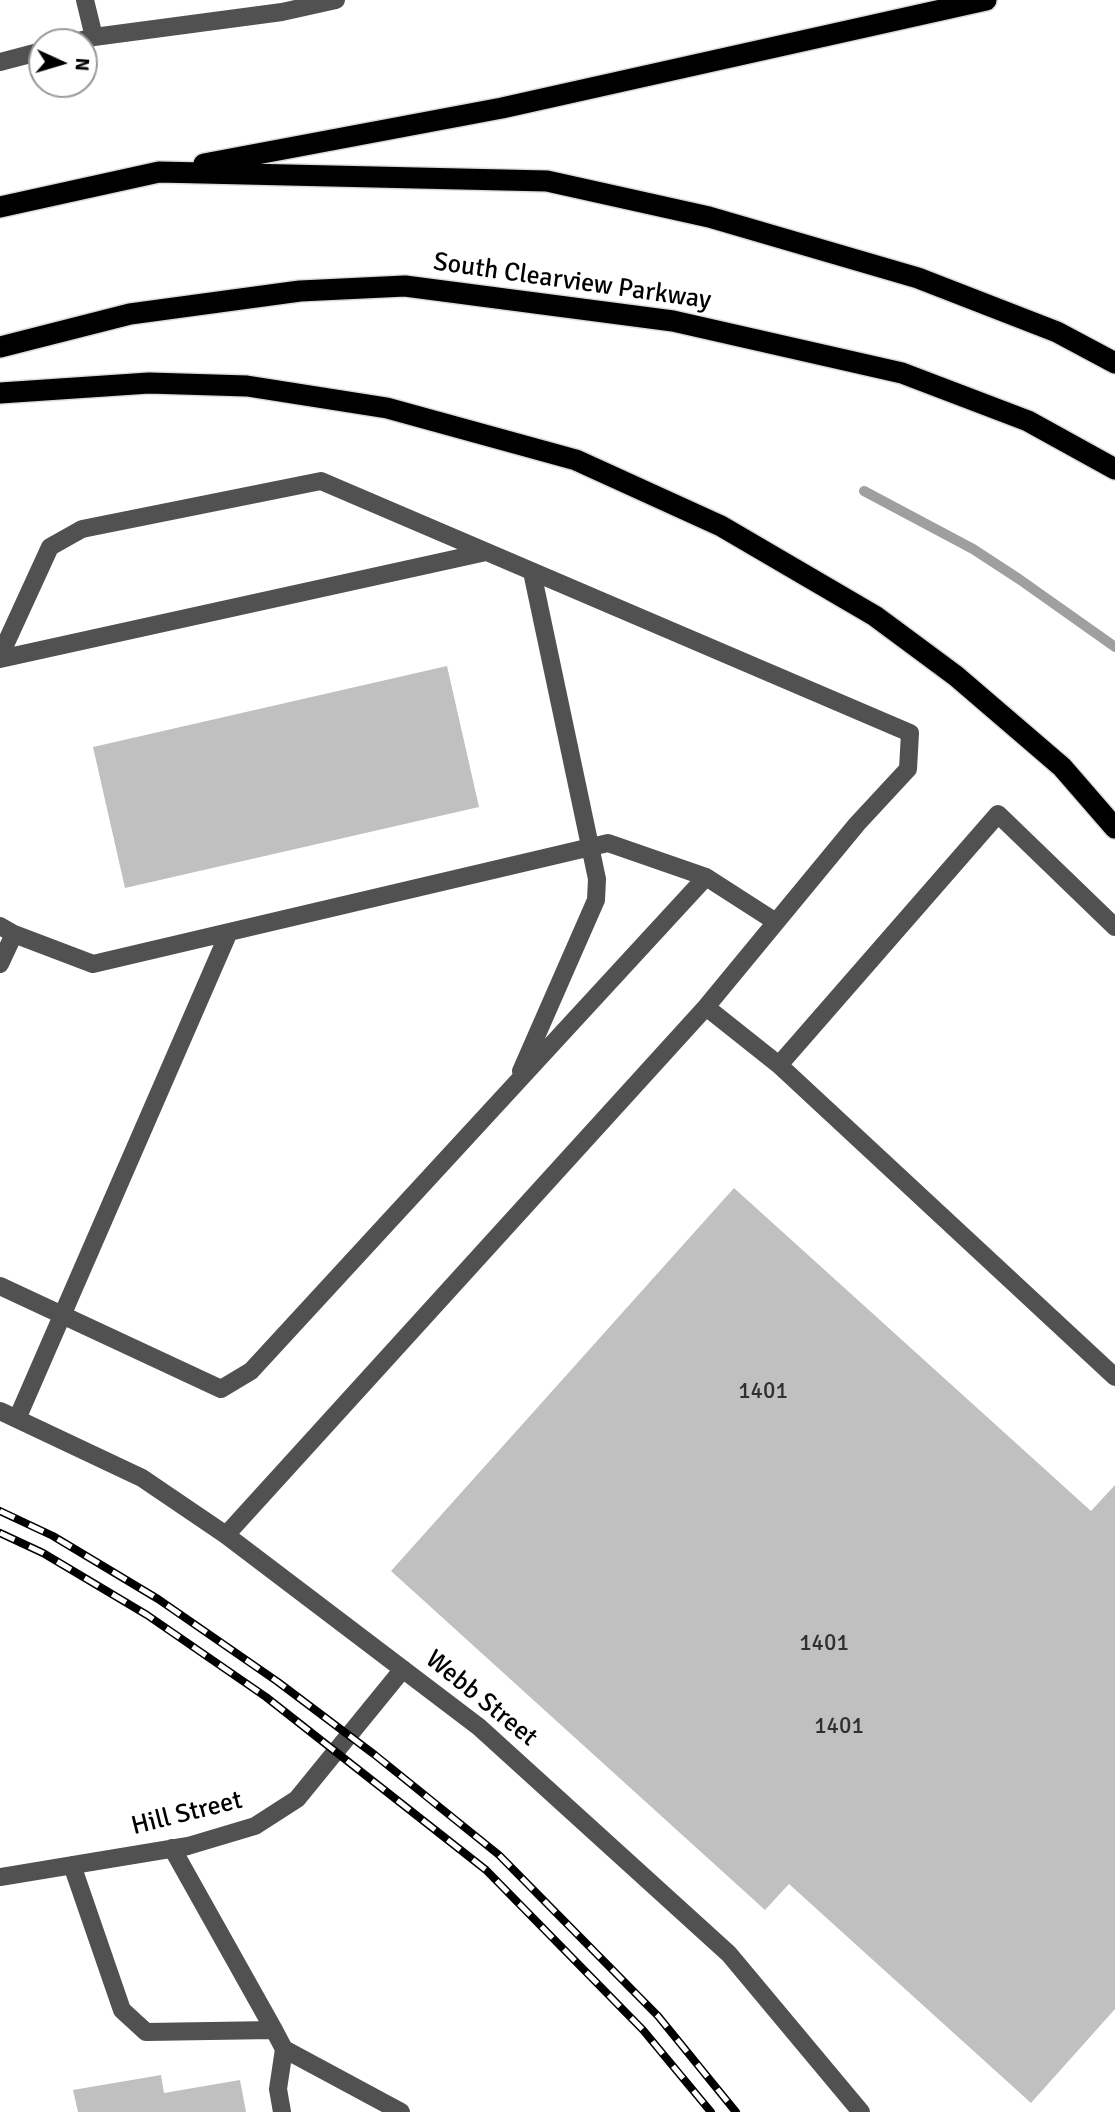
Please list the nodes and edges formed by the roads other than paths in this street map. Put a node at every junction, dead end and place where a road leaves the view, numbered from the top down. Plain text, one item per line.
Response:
1 (85, 0) edge
2 (336, 0) edge
3 (986, 0) edge
4 (92, 28) edge
5 (98, 36) edge
6 (28, 55) edge
7 (0, 62) edge
8 (159, 172) junction
9 (0, 207) edge
10 (0, 347) edge
11 (1115, 363) edge
12 (0, 393) edge
13 (1115, 469) edge
14 (486, 552) junction
15 (533, 572) junction
16 (0, 658) edge
17 (1115, 828) edge
18 (589, 847) junction
19 (706, 877) junction
20 (776, 922) junction
21 (1115, 927) edge
22 (7, 930) edge
23 (229, 932) junction
24 (0, 964) edge
25 (706, 1007) junction
26 (779, 1065) junction
27 (515, 1084) junction
28 (0, 1286) edge
29 (62, 1315) junction
30 (1115, 1377) edge
31 (0, 1411) edge
32 (17, 1419) junction
33 (226, 1535) junction
34 (403, 1669) junction
35 (172, 1848) junction
36 (72, 1865) junction
37 (0, 1877) edge
38 (274, 2030) junction
39 (284, 2049) junction
40 (282, 2112) edge
41 (401, 2112) edge
42 (861, 2112) edge

1 - 4 street
2 - 5 street
3 - 8 highway
6 - 7 street
8 - 9 highway
8 - 11 highway
10 - 13 highway, South Clearview Parkway
12 - 17 highway
14 - 15 street
14 - 16 street
14 - 16 street
15 - 18 street
15 - 20 street
18 - 19 street
18 - 23 street
18 - 27 street
19 - 20 street
19 - 27 street
20 - 25 street
21 - 26 street
22 - 23 street
22 - 24 street
23 - 29 street
25 - 26 street
25 - 33 street
26 - 30 street
27 - 29 street
28 - 29 street
29 - 32 street
31 - 32 street, Webb Street
32 - 33 street, Webb Street
33 - 34 street, Webb Street
34 - 35 street, Hill Street
34 - 42 street, Webb Street
35 - 36 street, Hill Street
35 - 38 street
36 - 37 street, Hill Street
36 - 38 street
38 - 39 street
39 - 40 street
39 - 41 street

